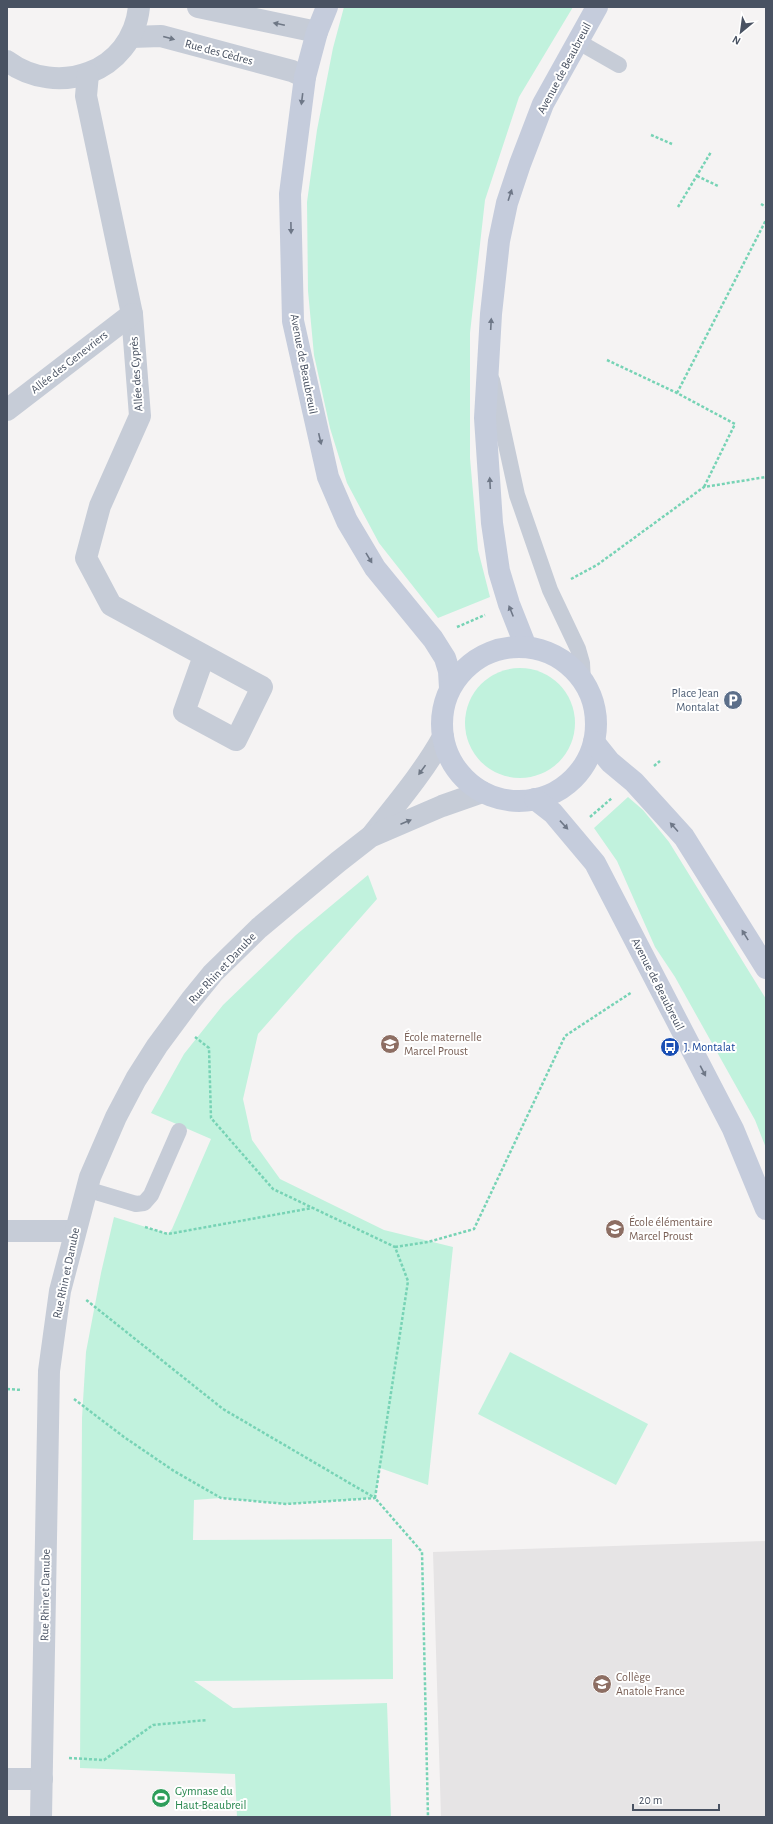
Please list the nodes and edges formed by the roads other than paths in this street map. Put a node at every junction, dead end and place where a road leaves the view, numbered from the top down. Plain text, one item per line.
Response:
1 (139, 7) edge
2 (198, 7) edge
3 (327, 7) edge
4 (597, 7) edge
5 (317, 32) junction
6 (131, 37) junction
7 (577, 41) junction
8 (7, 60) edge
9 (619, 65) dead end
10 (88, 74) junction
11 (305, 77) junction
12 (132, 314) junction
13 (488, 363) junction
14 (7, 410) edge
15 (526, 647) junction
16 (204, 656) dead end
17 (584, 682) junction
18 (450, 688) junction
19 (443, 737) junction
20 (594, 742) junction
21 (482, 792) junction
22 (535, 799) junction
23 (370, 837) junction
24 (766, 968) edge
25 (179, 1130) dead end
26 (86, 1189) junction
27 (766, 1209) edge
28 (7, 1231) edge
29 (75, 1231) junction
30 (7, 1779) edge
31 (42, 1779) junction
32 (42, 1817) edge

1 - 6 street
5 -> 2 street
3 - 5 main road, Avenue de Beaubreuil
4 - 7 main road, Avenue de Beaubreuil
5 - 11 main road, Avenue de Beaubreuil
6 - 10 street
6 -> 11 street, Rue des Cèdres
7 - 9 lane
13 -> 7 main road, Avenue de Beaubreuil
8 - 10 street
10 - 12 street, Allée des Cyprès
11 -> 18 main road, Avenue de Beaubreuil
12 - 14 street, Allée des Genevriers
12 - 16 street, Allée des Cyprès
15 -> 13 main road, Avenue de Beaubreuil
13 - 17 lane
15 - 17 main road, Avenue de Beaubreuil
15 - 18 main road, Avenue de Beaubreuil
17 - 20 main road, Avenue de Beaubreuil
18 - 19 main road, Avenue de Beaubreuil
19 - 21 main road, Avenue de Beaubreuil
19 -> 23 street, Rue Rhin et Danube
20 - 22 main road, Avenue de Beaubreuil
24 -> 20 main road
21 - 22 main road, Avenue de Beaubreuil
23 -> 21 street, Rue Rhin et Danube
22 -> 27 main road, Avenue de Beaubreuil
23 - 26 street, Rue Rhin et Danube
25 - 26 lane
26 - 29 street, Rue Rhin et Danube
28 - 29 street
29 - 31 street, Rue Rhin et Danube
30 - 31 street
31 - 32 street, Rue Rhin et Danube

